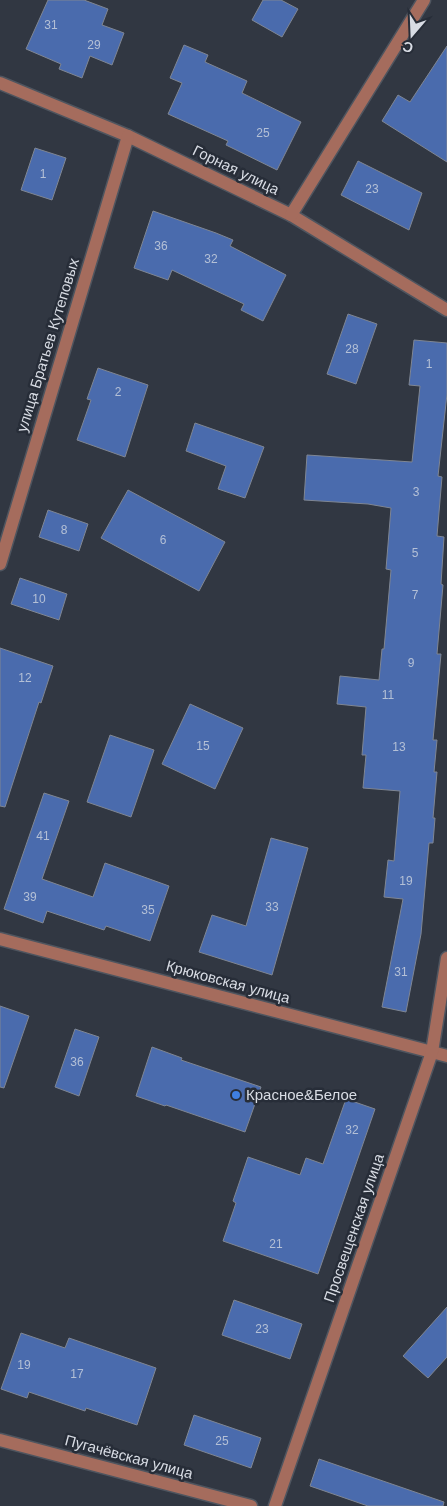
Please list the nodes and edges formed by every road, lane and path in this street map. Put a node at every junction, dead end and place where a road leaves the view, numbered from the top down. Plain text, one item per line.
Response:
1 (424, 0) edge
2 (0, 82) edge
3 (128, 136) junction
4 (291, 215) junction
5 (447, 310) edge
6 (0, 564) edge
7 (0, 939) edge
8 (447, 958) edge
9 (432, 1052) junction
10 (447, 1056) edge
11 (0, 1440) edge
12 (251, 1506) edge
13 (276, 1506) edge

1 - 4 street
2 - 3 street, Горная улица
3 - 4 street, Горная улица
3 - 6 street, улица Братьев Кутеповых
4 - 5 street, Горная улица
7 - 9 street, Крюковская улица
8 - 9 street, Просвещенская улица
9 - 10 street, Крюковская улица
9 - 13 street, Просвещенская улица
11 - 12 street, Пугачёвская улица

